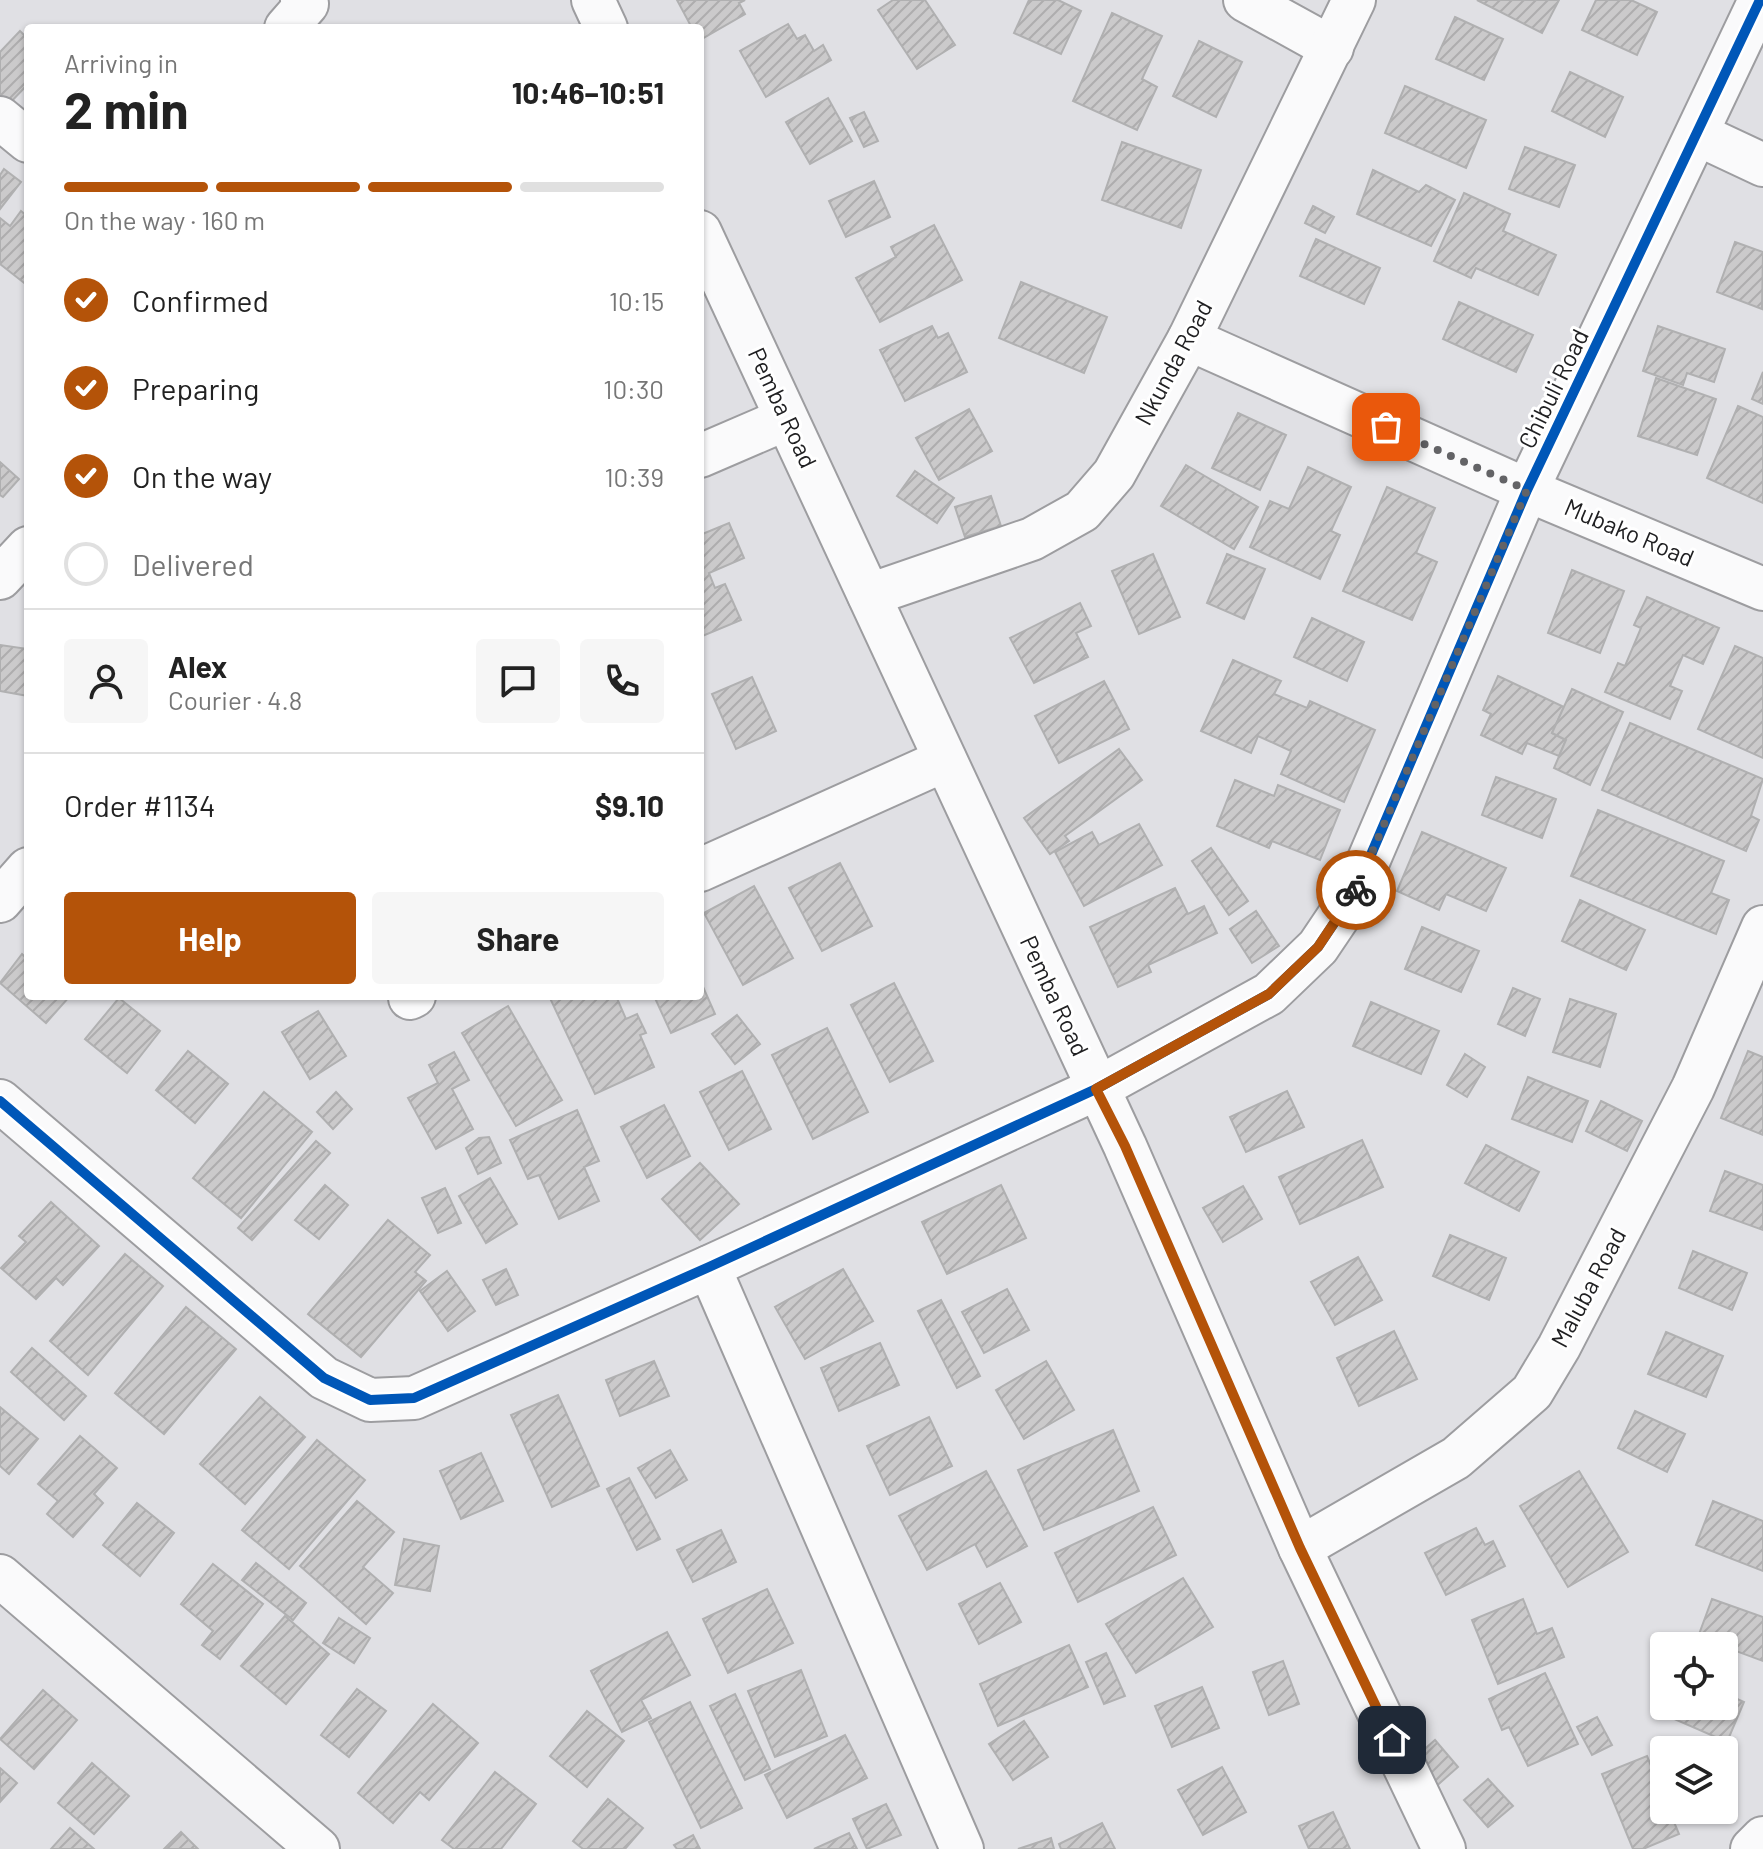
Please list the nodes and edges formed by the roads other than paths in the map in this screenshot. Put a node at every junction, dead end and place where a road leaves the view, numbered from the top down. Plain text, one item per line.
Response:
1 (302, 0) edge
2 (593, 0) edge
3 (1245, 0) edge
4 (1354, 0) edge
5 (1760, 0) edge
6 (290, 24) edge
7 (604, 24) edge
8 (1332, 48) junction
9 (0, 118) edge
10 (1697, 134) junction
11 (24, 138) edge
12 (1763, 165) edge
13 (704, 241) edge
14 (1189, 339) junction
15 (786, 419) junction
16 (704, 454) edge
17 (1527, 490) junction
18 (1763, 589) edge
19 (869, 595) junction
20 (945, 760) junction
21 (704, 868) edge
22 (24, 874) edge
23 (0, 901) edge
24 (1763, 927) edge
25 (1096, 1089) junction
26 (0, 1101) edge
27 (709, 1267) junction
28 (1300, 1548) junction
29 (0, 1576) edge
30 (1763, 1838) edge
31 (318, 1849) edge
32 (962, 1849) edge
33 (1444, 1849) edge
34 (1752, 1849) edge

1 - 6 street
2 - 7 street
3 - 8 street
4 - 8 street, Nkunda Road
5 - 10 street, Chibuli Road
8 - 14 street, Nkunda Road
9 - 11 street
10 - 12 street
10 - 17 street, Chibuli Road
13 - 15 street, Pemba Road
14 - 17 street, Mubako Road
14 - 19 street, Nkunda Road
15 - 16 street
15 - 19 street, Pemba Road
17 - 18 street, Mubako Road
17 - 25 street, Chibuli Road
19 - 20 street, Pemba Road
20 - 21 street
20 - 25 street, Pemba Road
22 - 23 street
24 - 28 street, Maluba Road
25 - 27 street, Chibuli Road
25 - 28 street, Pemba Road
26 - 27 street, Chibuli Road
27 - 32 street
28 - 33 street, Pemba Road
29 - 31 street
30 - 34 street

